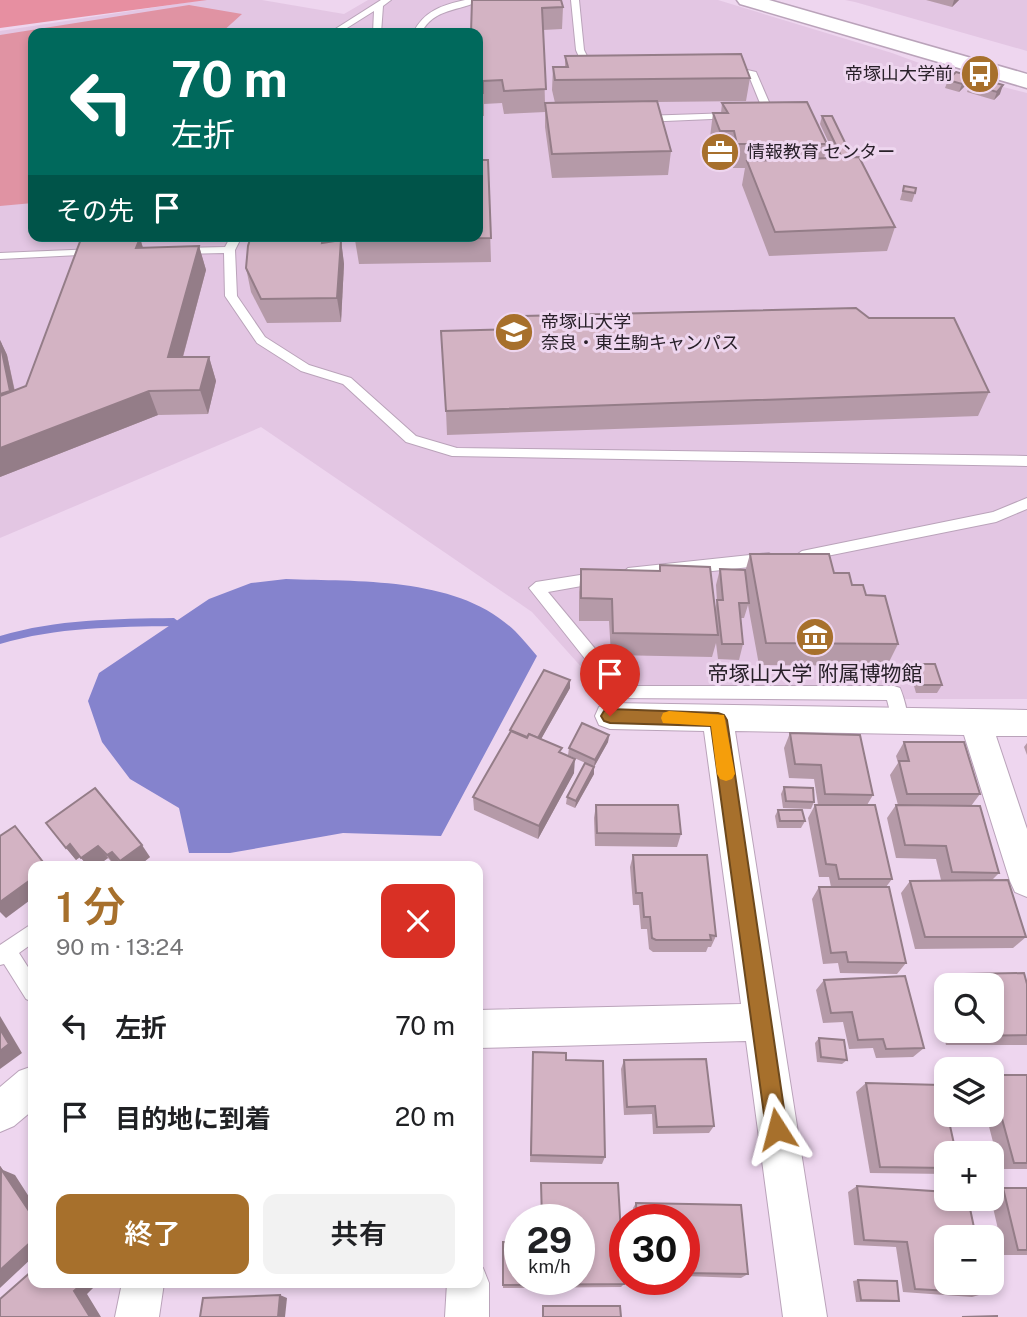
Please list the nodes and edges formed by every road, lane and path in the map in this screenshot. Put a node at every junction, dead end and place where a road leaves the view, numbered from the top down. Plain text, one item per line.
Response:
1 (477, 0) edge
2 (575, 0) edge
3 (747, 0) edge
4 (383, 2) edge
5 (341, 28) edge
6 (378, 28) edge
7 (419, 28) edge
8 (725, 69) edge
9 (612, 71) edge
10 (1027, 81) edge
11 (631, 119) edge
12 (234, 242) edge
13 (229, 250) junction
14 (175, 251) edge
15 (107, 252) edge
16 (0, 256) edge
17 (1027, 461) edge
18 (1027, 503) edge
19 (610, 716) dead end
20 (718, 720) junction
21 (900, 722) junction
22 (976, 723) junction
23 (1027, 723) edge
24 (1027, 881) edge
25 (28, 936) edge
26 (4, 954) edge
27 (28, 985) edge
28 (760, 1021) junction
29 (483, 1029) edge
30 (28, 1089) edge
31 (0, 1112) edge
32 (142, 1288) edge
33 (468, 1288) edge
34 (137, 1317) edge
35 (467, 1317) edge
36 (805, 1317) edge

1 - 7 lane
2 - 9 lane
3 - 10 main road
4 - 5 lane
4 - 6 lane
8 - 11 lane
12 - 13 lane
13 - 14 lane
13 - 17 lane
15 - 16 lane
18 - 21 lane
19 - 20 street
20 - 21 street
20 - 28 street
21 - 22 street
22 - 23 street
22 - 24 street
25 - 26 lane
26 - 27 lane
28 - 29 street
28 - 36 street
30 - 31 street
32 - 34 street
33 - 35 street

